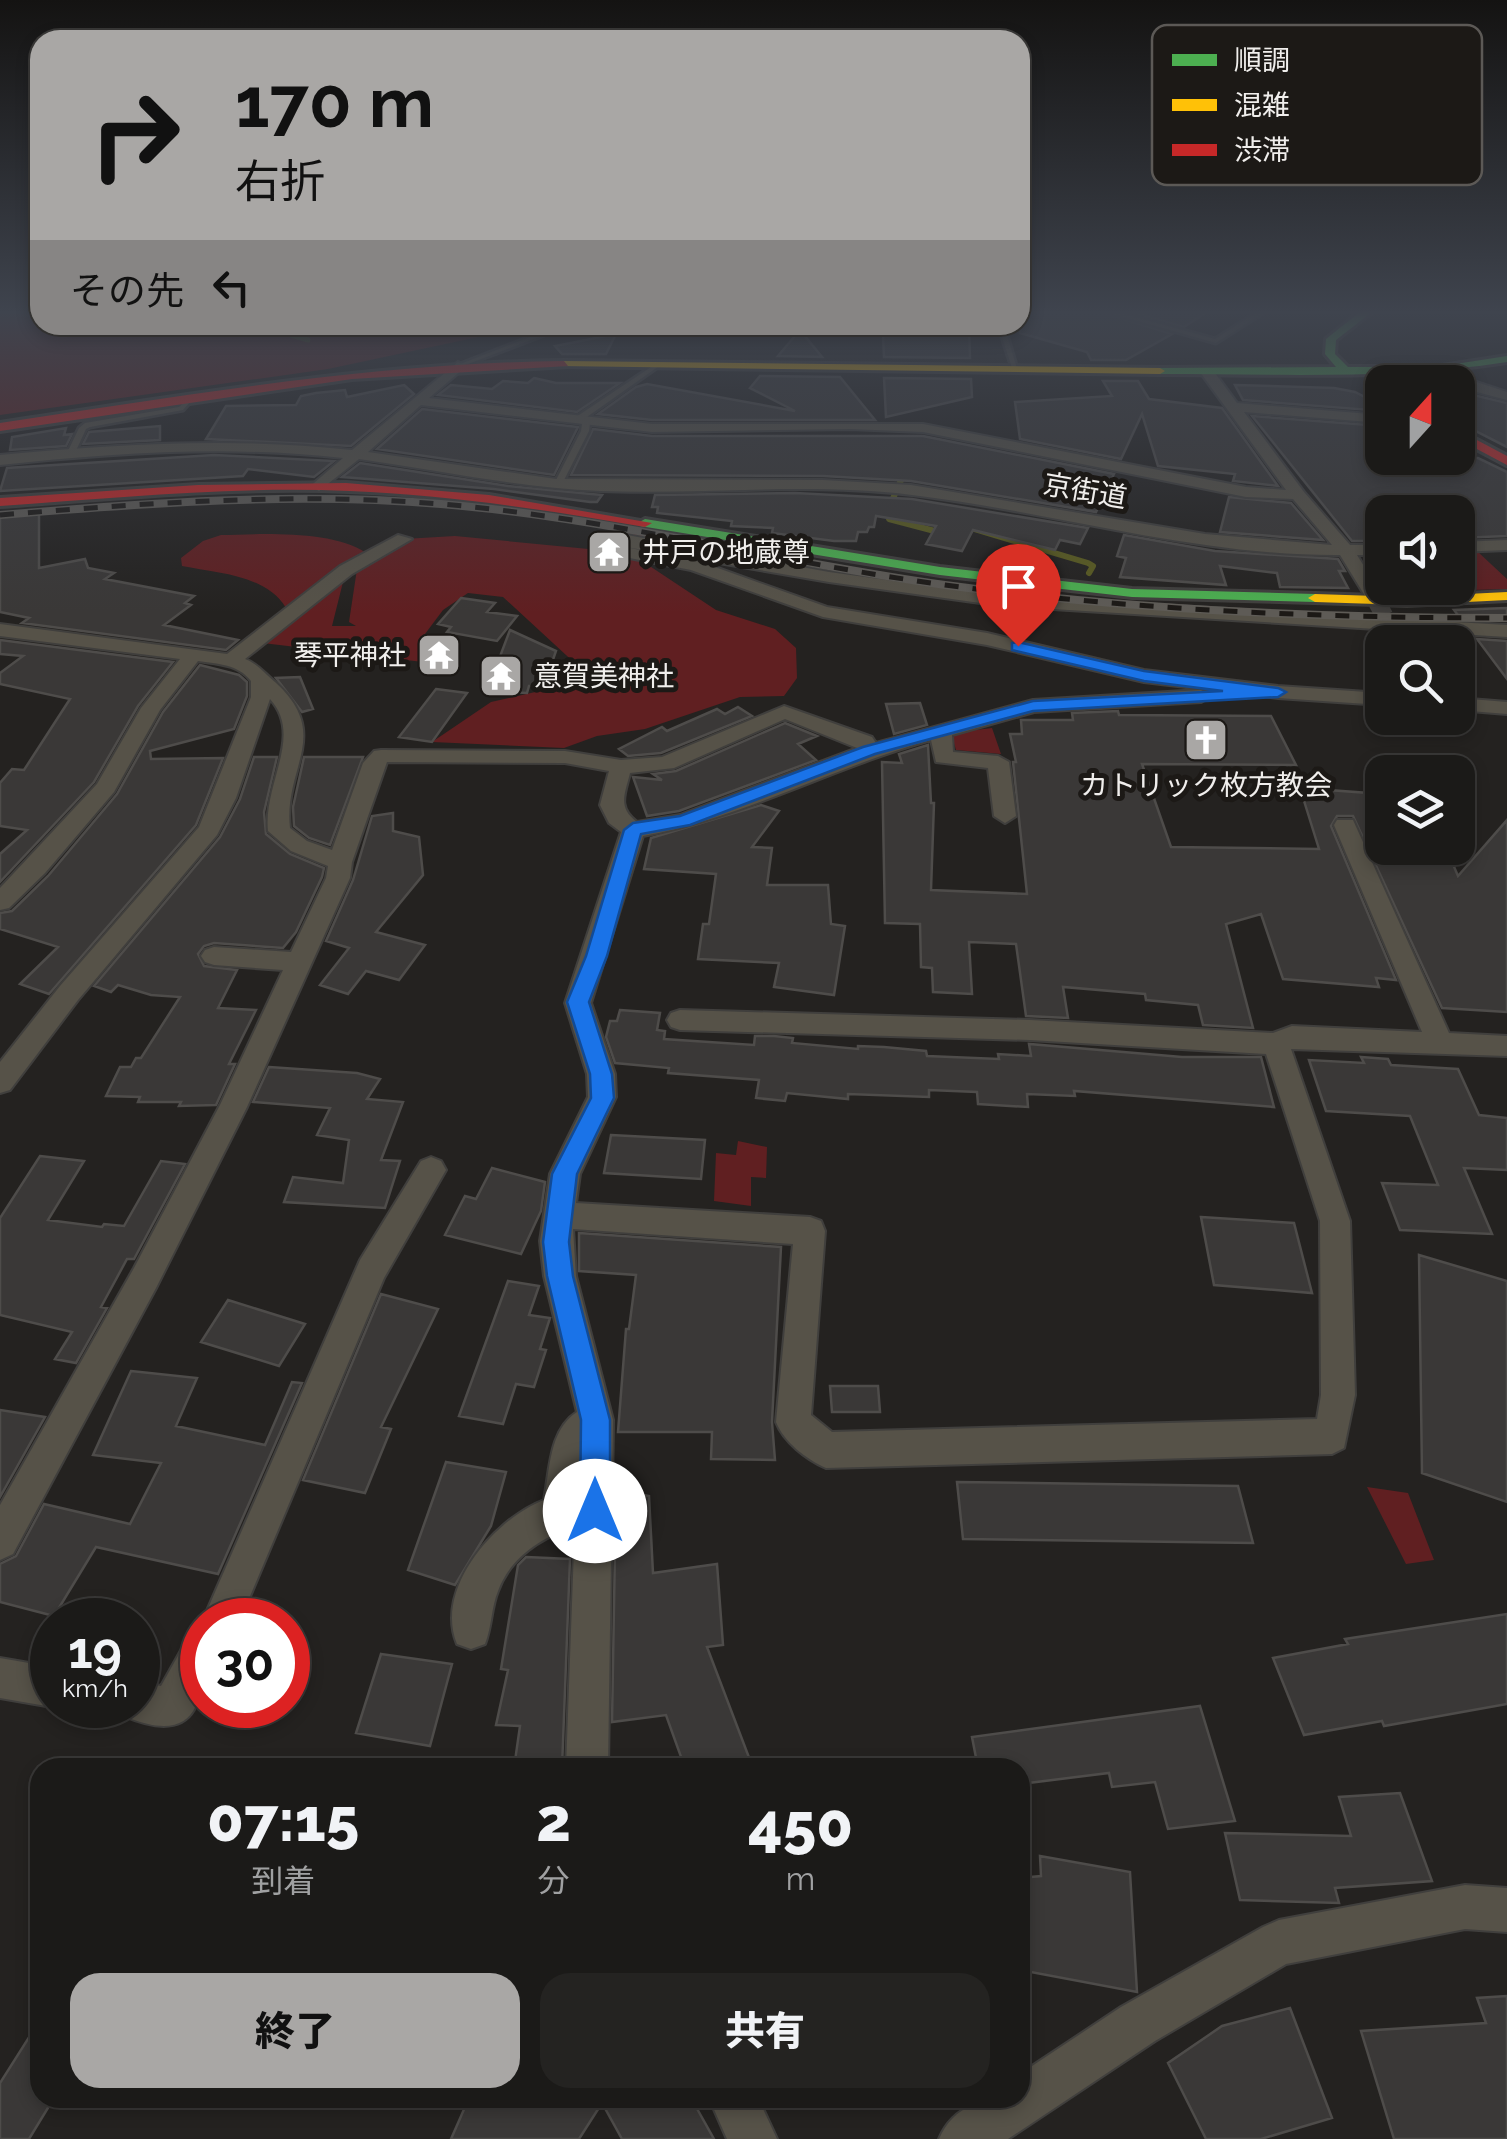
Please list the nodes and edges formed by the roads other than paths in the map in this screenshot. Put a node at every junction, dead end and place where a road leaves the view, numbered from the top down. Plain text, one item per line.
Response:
1 (114, 412) edge
2 (164, 412) edge
3 (407, 412) edge
4 (515, 412) edge
5 (589, 412) edge
6 (1238, 412) edge
7 (1294, 412) edge
8 (1365, 418) edge
9 (578, 419) junction
10 (0, 427) edge
11 (1475, 443) edge
12 (72, 453) junction
13 (356, 455) junction
14 (0, 460) edge
15 (1507, 460) edge
16 (558, 484) junction
17 (320, 486) junction
18 (650, 486) junction
19 (1298, 495) junction
20 (0, 502) edge
21 (636, 520) junction
22 (404, 539) dead end
23 (1507, 545) edge
24 (1475, 546) edge
25 (1365, 551) edge
26 (1348, 552) junction
27 (1365, 581) tunnel mouth
28 (1507, 596) edge
29 (1475, 597) edge
30 (1365, 600) edge
31 (1002, 601) junction
32 (0, 630) edge
33 (1507, 631) edge
34 (1365, 632) edge
35 (1475, 632) edge
36 (987, 639) junction
37 (194, 655) junction
38 (231, 660) junction
39 (261, 680) junction
40 (1278, 692) junction
41 (1365, 697) edge
42 (1475, 705) edge
43 (1507, 708) edge
44 (941, 730) junction
45 (869, 751) junction
46 (621, 767) junction
47 (1005, 816) dead end
48 (1345, 825) dead end
49 (633, 830) junction
50 (340, 862) junction
51 (0, 902) edge
52 (214, 956) dead end
53 (300, 962) junction
54 (680, 1020) dead end
55 (1440, 1043) junction
56 (1276, 1044) junction
57 (1507, 1046) edge
58 (0, 1082) edge
59 (430, 1170) dead end
60 (560, 1215) junction
61 (596, 1420) junction
62 (0, 1540) edge
63 (230, 1598) edge
64 (470, 1630) dead end
65 (0, 1678) edge
66 (30, 1683) edge
67 (180, 1692) edge
68 (160, 1706) edge
69 (587, 1758) edge
70 (1507, 1910) edge
71 (1030, 2095) edge
72 (738, 2108) edge
73 (1011, 2108) edge
74 (752, 2139) edge
75 (964, 2139) edge

1 - 10 main road
2 - 12 lane
3 - 13 street
4 - 9 street
5 - 9 lane
6 - 19 street
7 - 8 street
9 - 16 lane
9 - 19 street
11 - 15 main road
12 - 13 street, 京街道
12 - 14 street, 京街道
13 - 16 street, 京街道
13 - 17 street
16 - 18 street, 京街道
17 - 20 main road
17 - 21 main road
18 - 21 street
18 - 26 street, 京街道
19 - 26 street
21 - 30 main road
22 - 38 street
23 - 24 street
25 - 26 street, 京街道
26 - 27 street
28 - 29 main road
31 - 34 street
31 - 36 street
31 - 36 street
32 - 37 street
33 - 35 street
36 - 40 street
37 - 38 street
37 - 51 street
38 - 39 street
39 - 50 street
39 - 58 street
40 - 41 street
40 - 44 street
42 - 43 street
44 - 45 street
44 - 47 street
45 - 46 street
45 - 49 street
46 - 49 street
46 - 50 street
48 - 55 street
49 - 60 street
50 - 53 street
52 - 53 street
53 - 62 street
54 - 56 street
55 - 56 street
55 - 57 street
56 - 60 street
59 - 63 street
60 - 61 street
61 - 64 street
61 - 69 street
65 - 66 street
67 - 68 street
70 - 71 street
72 - 74 street
73 - 75 street

